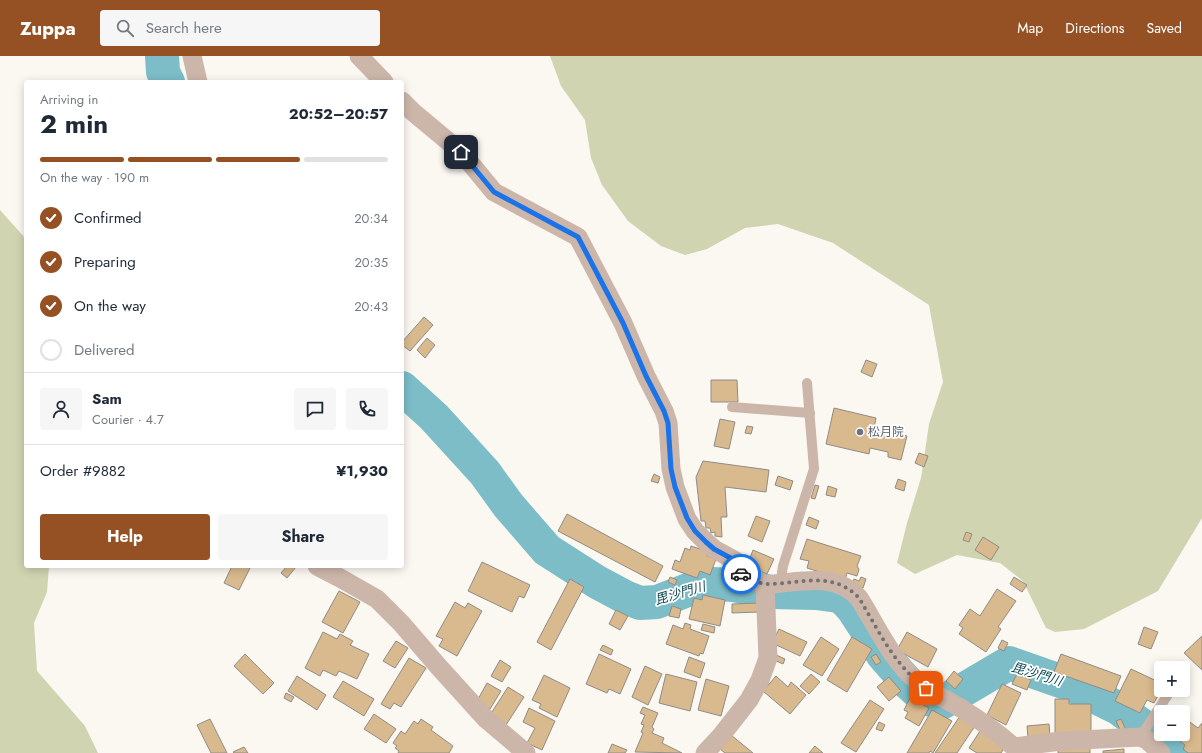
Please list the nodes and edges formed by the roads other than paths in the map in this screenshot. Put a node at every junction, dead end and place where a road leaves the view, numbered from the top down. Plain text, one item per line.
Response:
1 (192, 56) edge
2 (359, 56) edge
3 (198, 80) edge
4 (382, 80) edge
5 (404, 103) edge
6 (807, 383) dead end
7 (732, 407) dead end
8 (810, 413) junction
9 (321, 568) edge
10 (774, 584) junction
11 (1166, 697) edge
12 (1144, 730) junction
13 (1013, 750) edge
14 (526, 753) edge
15 (705, 753) edge
16 (1161, 753) edge

1 - 3 street
2 - 4 street
5 - 10 street
6 - 8 lane
7 - 8 lane
8 - 10 lane
9 - 14 street
10 - 13 street
10 - 15 street
11 - 12 lane
12 - 13 street
12 - 16 street

